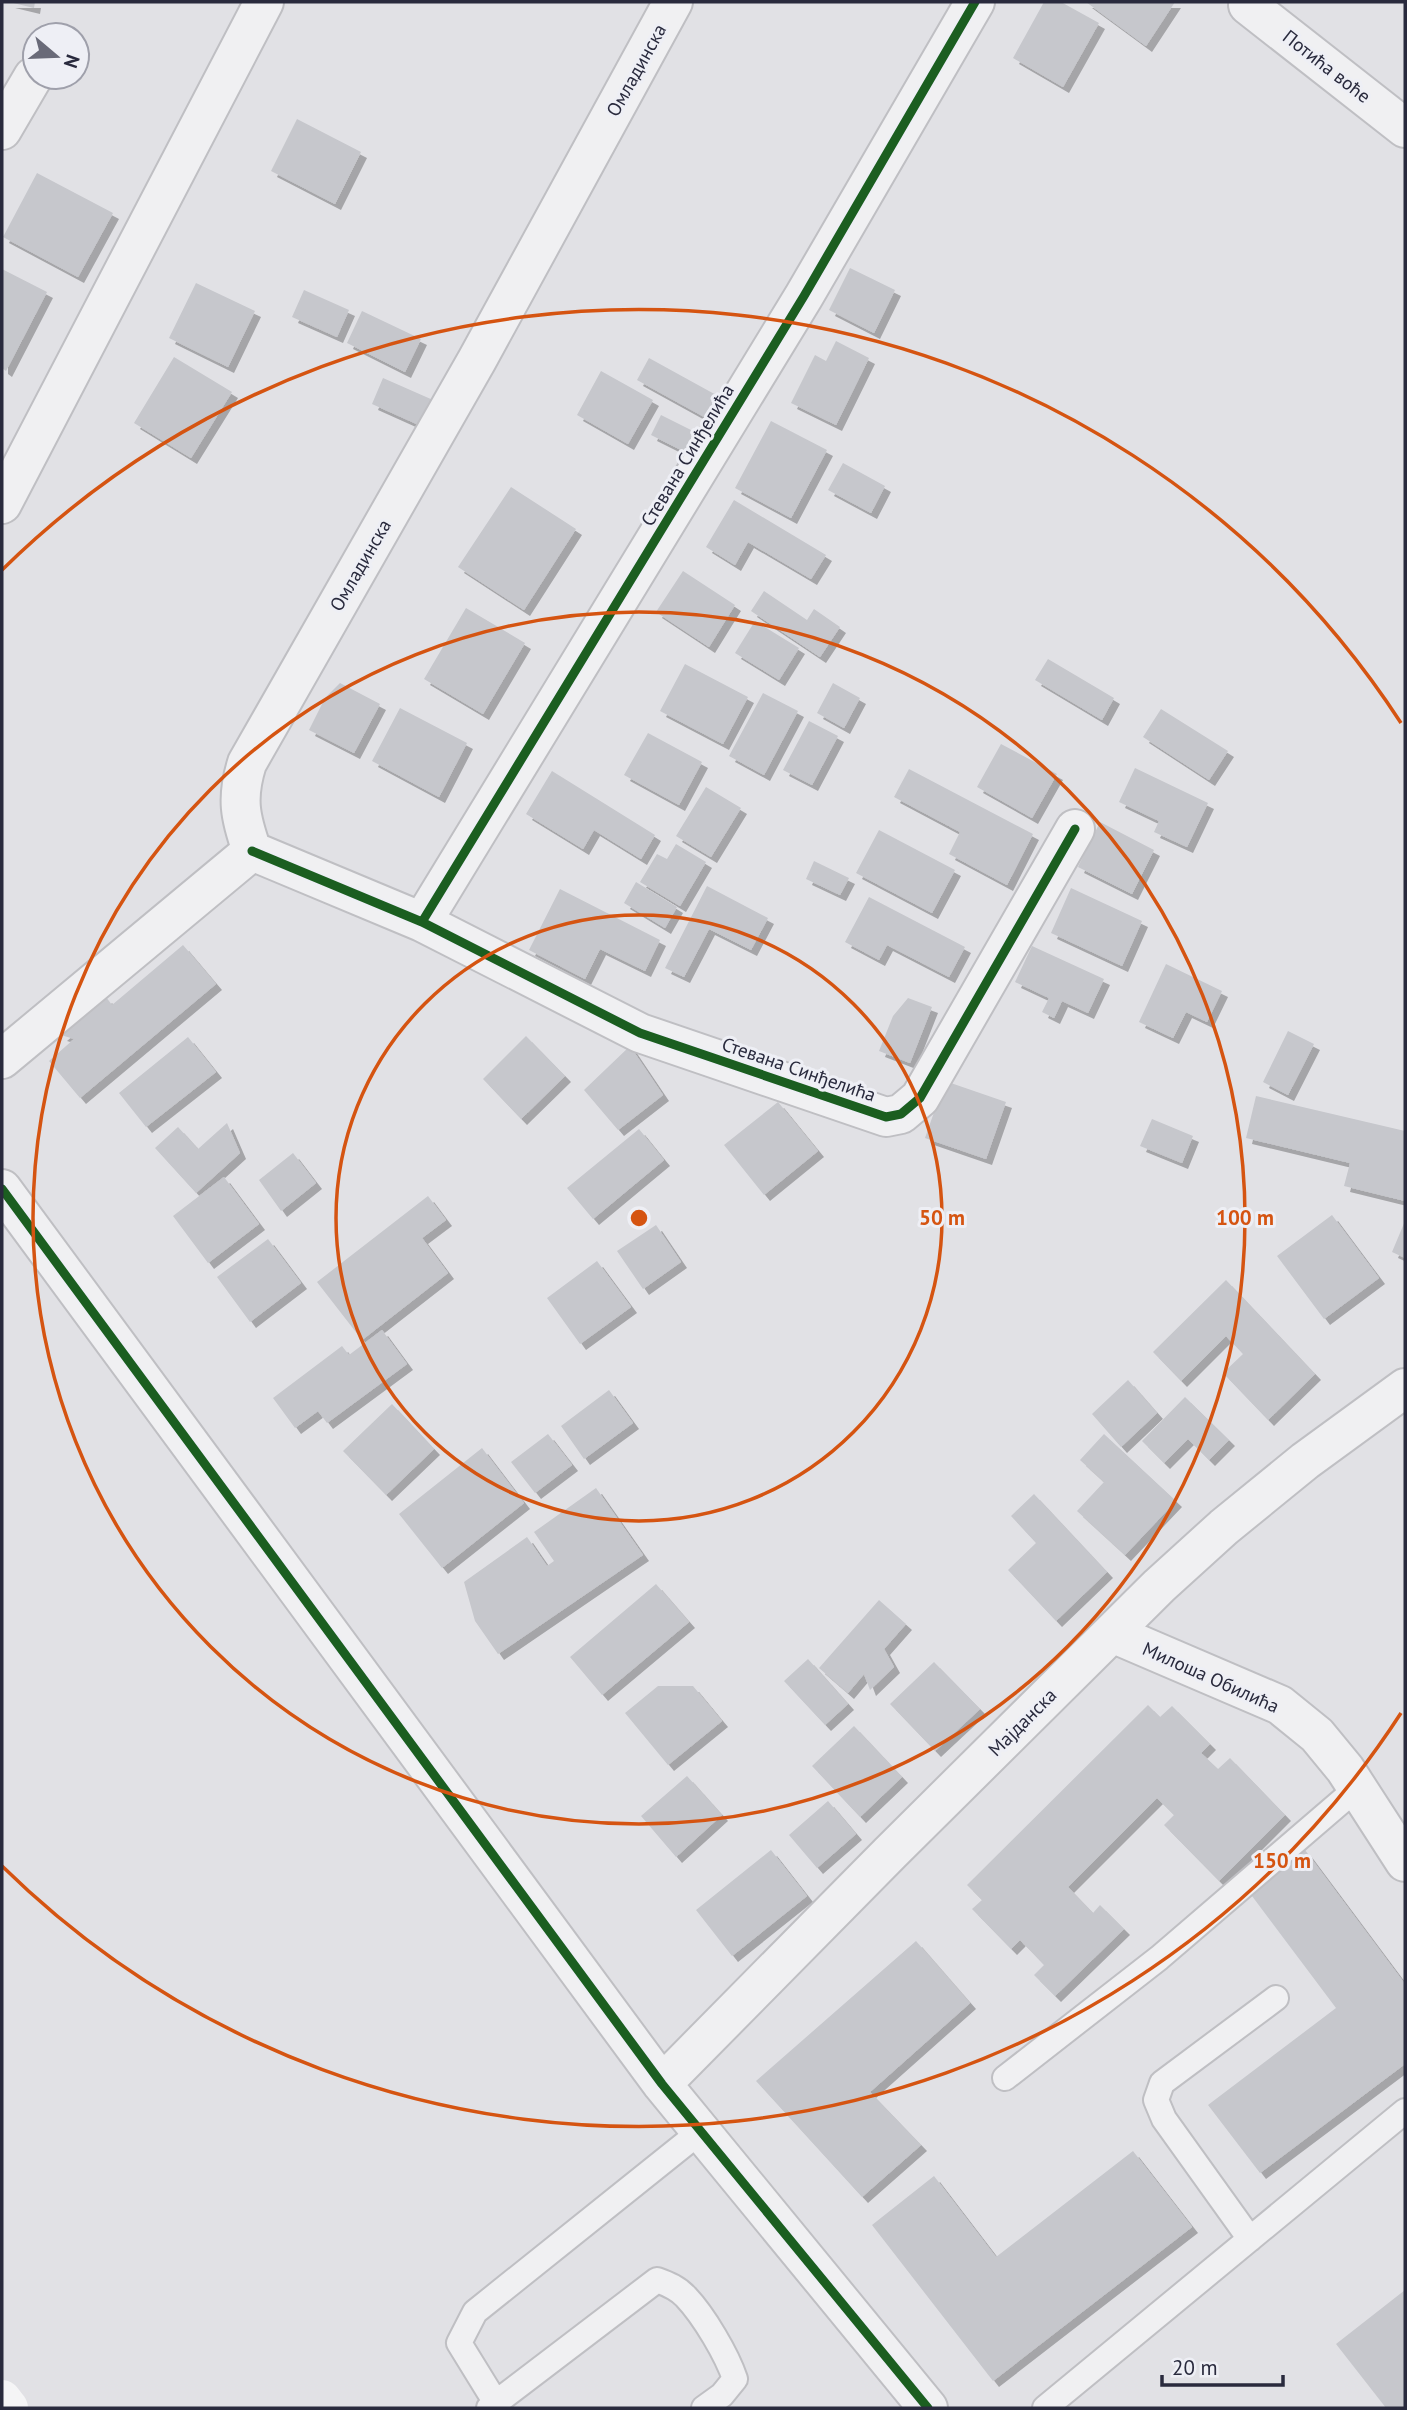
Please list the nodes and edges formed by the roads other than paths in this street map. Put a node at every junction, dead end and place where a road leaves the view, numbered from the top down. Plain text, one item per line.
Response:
1 (264, 2) edge
2 (673, 2) edge
3 (975, 2) edge
4 (1247, 3) edge
5 (25, 91) edge
6 (1405, 128) edge
7 (2, 130) edge
8 (2, 504) edge
9 (1075, 829) dead end
10 (252, 851) junction
11 (422, 922) junction
12 (2, 1059) edge
13 (2, 1189) edge
14 (1405, 1388) edge
15 (1112, 1633) junction
16 (1357, 1788) junction
17 (1405, 1862) edge
18 (1276, 1998) dead end
19 (1004, 2078) dead end
20 (662, 2084) junction
21 (1405, 2111) edge
22 (701, 2130) junction
23 (1250, 2239) junction
24 (2, 2399) edge
25 (492, 2406) edge
26 (9, 2408) edge
27 (704, 2408) edge
28 (928, 2408) edge
29 (1045, 2408) edge

1 - 8 street
2 - 10 street, Омладинска
3 - 11 street, Стевана Синђелића
4 - 6 street, Потића воће
5 - 7 street
9 - 11 street, Стевана Синђелића
10 - 11 street, Стевана Синђелића
10 - 12 street
13 - 20 street
14 - 15 street, Мајданска
15 - 16 street, Милоша Обилића
15 - 20 street, Мајданска
16 - 17 street, Милоша Обилића
16 - 19 lane
18 - 23 lane
20 - 22 street
21 - 23 lane
22 - 25 lane
22 - 28 street
23 - 29 lane
24 - 26 main road
25 - 27 lane

